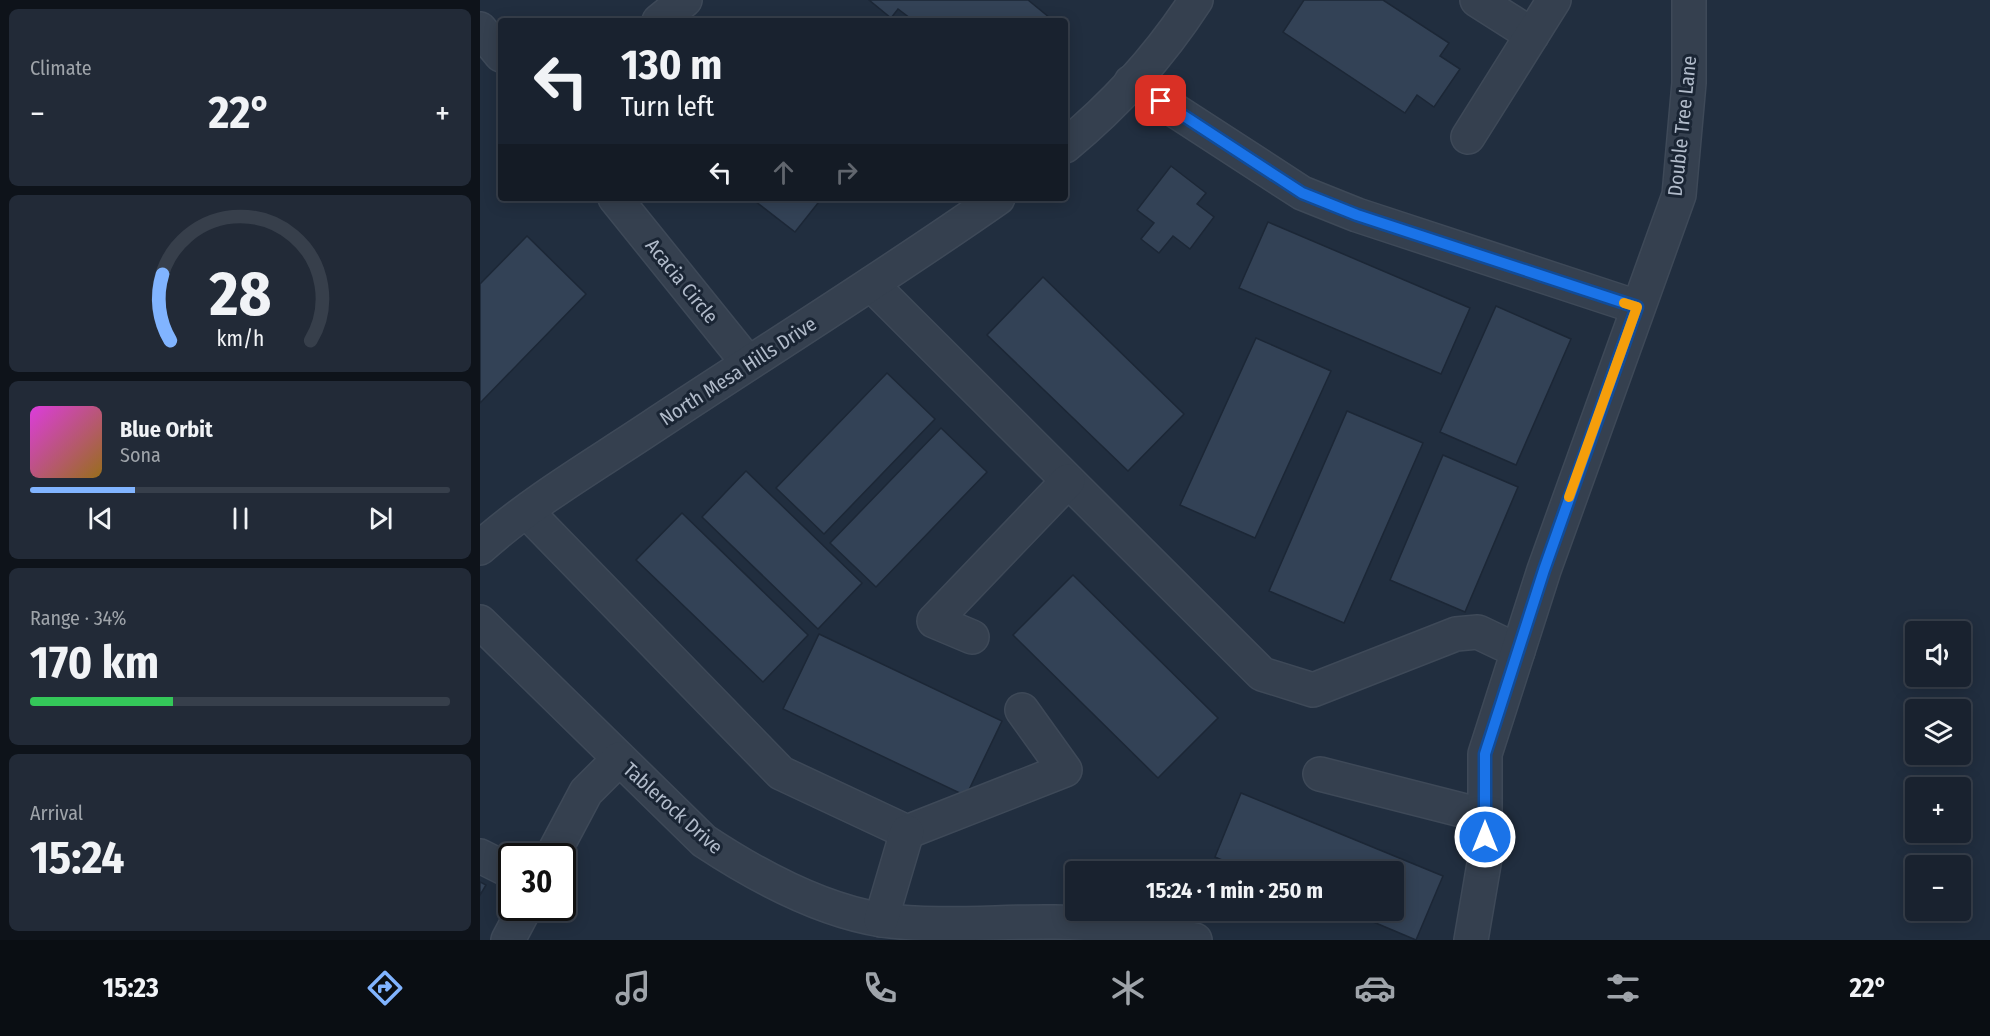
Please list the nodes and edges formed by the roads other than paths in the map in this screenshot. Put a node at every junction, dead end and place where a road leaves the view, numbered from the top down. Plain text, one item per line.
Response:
1 (685, 0) edge
2 (1196, 0) edge
3 (1477, 0) edge
4 (1554, 0) edge
5 (1689, 0) edge
6 (663, 18) edge
7 (480, 29) edge
8 (1532, 35) junction
9 (498, 52) edge
10 (1131, 82) junction
11 (1468, 137) dead end
12 (1068, 143) edge
13 (617, 201) edge
14 (994, 201) edge
15 (871, 284) junction
16 (1637, 307) junction
17 (748, 363) junction
18 (1068, 481) junction
19 (527, 512) junction
20 (480, 548) edge
21 (480, 622) edge
22 (972, 637) dead end
23 (1518, 651) junction
24 (1022, 710) dead end
25 (619, 759) junction
26 (1320, 774) dead end
27 (1485, 816) junction
28 (907, 832) junction
29 (559, 843) edge
30 (480, 855) edge
31 (498, 865) edge
32 (881, 920) junction
33 (518, 921) edge
34 (508, 940) edge
35 (1196, 940) edge
36 (1471, 940) edge

1 - 6 street
2 - 10 street
3 - 8 street
4 - 8 street
5 - 16 street, Double Tree Lane
7 - 9 street
8 - 11 street
10 - 12 street
10 - 16 street
13 - 17 street, Acacia Circle
14 - 15 street, North Mesa Hills Drive
15 - 17 street, North Mesa Hills Drive
15 - 18 street
16 - 23 street, Double Tree Lane
17 - 19 street, North Mesa Hills Drive
18 - 22 street
18 - 23 street
19 - 20 street, North Mesa Hills Drive
19 - 28 street
21 - 25 street, Tablerock Drive
23 - 27 street, Double Tree Lane
24 - 28 street
25 - 29 street
25 - 32 street, Tablerock Drive
26 - 27 street
27 - 36 street, Double Tree Lane
28 - 32 street
30 - 31 street
32 - 35 street, Tablerock Drive
33 - 34 street

